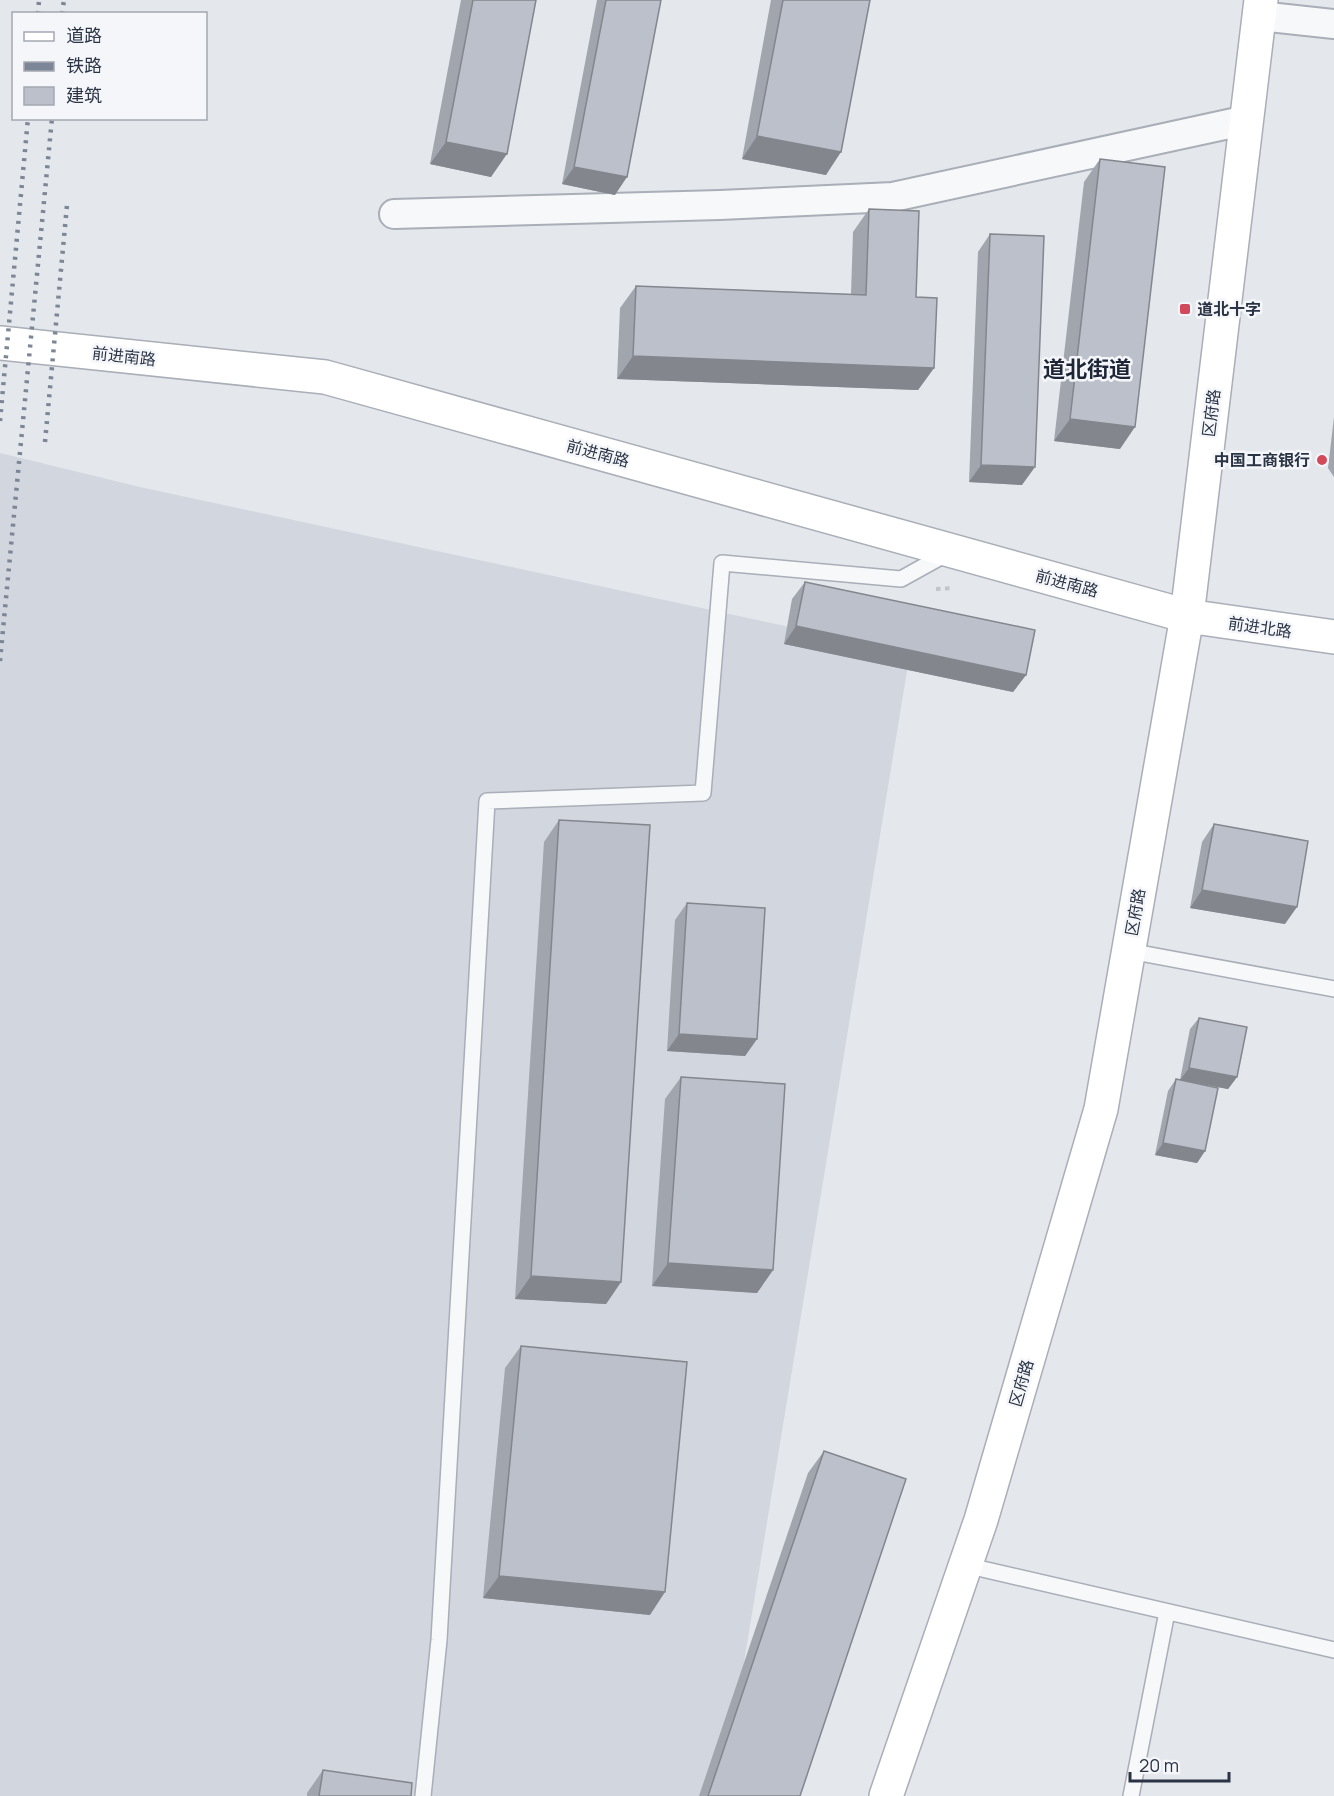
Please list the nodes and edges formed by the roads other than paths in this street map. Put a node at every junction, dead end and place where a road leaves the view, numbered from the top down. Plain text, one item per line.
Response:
1 (1260, 8) edge
2 (1334, 24) edge
3 (1247, 120) junction
4 (394, 214) dead end
5 (0, 343) edge
6 (952, 551) junction
7 (1187, 616) junction
8 (1334, 638) edge
9 (1129, 951) junction
10 (1334, 989) edge
11 (965, 1565) junction
12 (1167, 1612) junction
13 (1334, 1650) edge
14 (423, 1796) edge
15 (886, 1796) edge
16 (1131, 1796) edge

1 - 2 street
1 - 3 main road, 区府路
3 - 4 street
3 - 7 main road, 区府路
5 - 6 main road, 前进南路
6 - 7 main road, 前进南路
6 - 14 lane
7 - 8 main road, 前进北路
7 - 9 main road, 区府路
9 - 10 lane
9 - 11 main road, 区府路
11 - 12 lane
11 - 15 main road, 区府路
12 - 13 lane
12 - 16 lane

